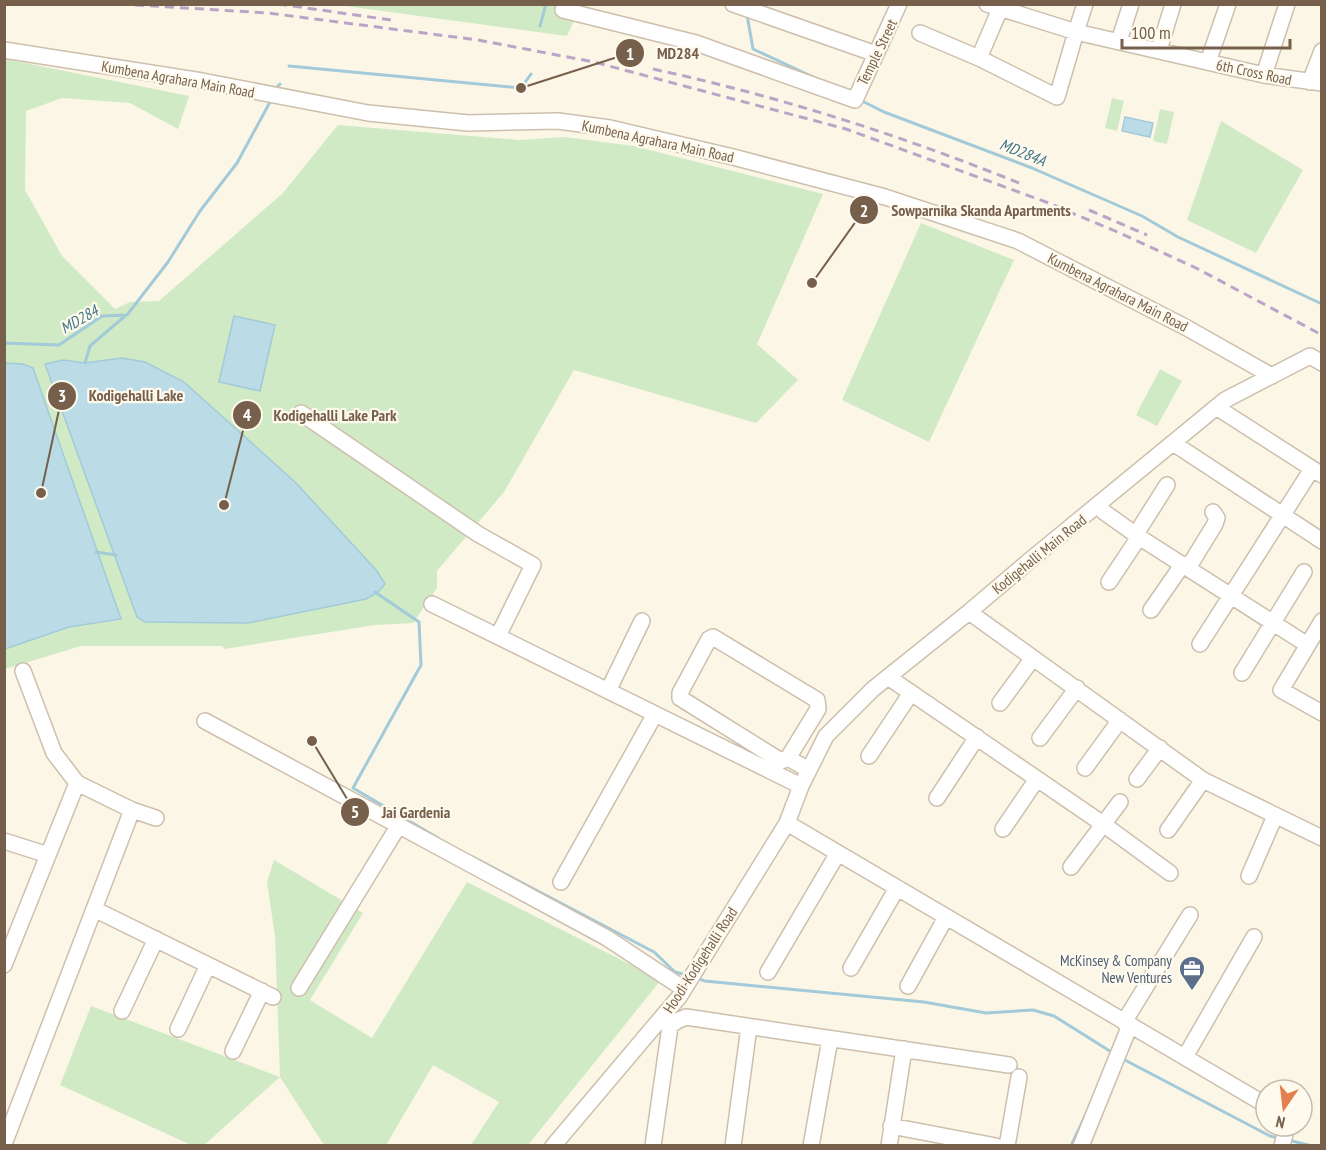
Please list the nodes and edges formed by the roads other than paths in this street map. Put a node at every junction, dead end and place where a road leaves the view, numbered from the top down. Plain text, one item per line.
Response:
1 (733, 4) edge
2 (899, 4) edge
3 (1085, 4) edge
4 (1131, 4) edge
5 (1173, 4) edge
6 (1228, 4) edge
7 (1287, 4) edge
8 (994, 7) edge
9 (563, 10) dead end
10 (1076, 32) junction
11 (920, 33) dead end
12 (1119, 41) junction
13 (4, 50) edge
14 (1159, 50) junction
15 (1322, 51) edge
16 (876, 54) junction
17 (979, 58) junction
18 (1208, 62) junction
19 (1264, 75) junction
20 (1316, 83) edge
21 (1316, 359) edge
22 (1272, 376) junction
23 (1216, 407) junction
24 (301, 413) dead end
25 (1173, 443) junction
26 (1317, 472) edge
27 (1167, 485) dead end
28 (1098, 505) junction
29 (1213, 512) dead end
30 (1281, 516) junction
31 (1137, 535) junction
32 (1322, 541) edge
33 (1185, 566) junction
34 (1304, 572) dead end
35 (1109, 582) dead end
36 (1232, 595) junction
37 (432, 604) dead end
38 (1151, 610) dead end
39 (969, 612) junction
40 (642, 621) dead end
41 (1322, 621) edge
42 (1273, 622) junction
43 (498, 636) junction
44 (1200, 644) dead end
45 (1306, 644) junction
46 (1033, 658) junction
47 (23, 671) dead end
48 (1242, 673) dead end
49 (888, 677) junction
50 (1077, 688) junction
51 (608, 691) junction
52 (911, 693) junction
53 (1000, 703) dead end
54 (1322, 713) edge
55 (655, 714) junction
56 (1120, 720) junction
57 (206, 721) dead end
58 (977, 737) junction
59 (1040, 738) dead end
60 (1160, 748) junction
61 (869, 756) dead end
62 (788, 758) junction
63 (1084, 768) dead end
64 (809, 770) junction
65 (1037, 779) junction
66 (1137, 779) dead end
67 (1203, 780) junction
68 (77, 783) junction
69 (801, 786) junction
70 (937, 798) dead end
71 (1120, 802) dead end
72 (132, 810) junction
73 (1275, 816) junction
74 (156, 818) dead end
75 (787, 823) junction
76 (1103, 824) junction
77 (399, 825) junction
78 (1003, 829) dead end
79 (1168, 830) dead end
80 (1322, 838) edge
81 (4, 841) edge
82 (838, 853) junction
83 (48, 855) junction
84 (1071, 867) dead end
85 (1170, 873) dead end
86 (1249, 876) dead end
87 (561, 882) dead end
88 (897, 888) junction
89 (94, 909) junction
90 (1190, 915) dead end
91 (946, 917) junction
92 (1254, 937) dead end
93 (156, 939) junction
94 (4, 964) edge
95 (208, 965) junction
96 (851, 968) dead end
97 (768, 972) dead end
98 (689, 981) junction
99 (908, 986) dead end
100 (299, 988) dead end
101 (122, 1011) dead end
102 (1127, 1023) junction
103 (749, 1027) junction
104 (178, 1029) dead end
105 (830, 1039) junction
106 (904, 1049) junction
107 (233, 1051) dead end
108 (1185, 1057) junction
109 (1009, 1065) dead end
110 (1018, 1077) dead end
111 (1254, 1098) edge
112 (891, 1126) junction
113 (4, 1144) edge
114 (553, 1146) edge
115 (653, 1146) edge
116 (733, 1146) edge
117 (811, 1146) edge
118 (888, 1146) edge
119 (996, 1146) edge
120 (1007, 1146) edge
121 (1081, 1146) edge

1 - 16 street
2 - 16 street, Temple Street
3 - 10 street
4 - 12 street
5 - 14 street
6 - 18 street
7 - 19 street
8 - 10 street, 6th Cross Road
8 - 17 street
9 - 16 street, Temple Street
10 - 12 street, 6th Cross Road
10 - 17 street
11 - 17 street
12 - 14 street, 6th Cross Road
13 - 22 street, Kumbena Agrahara Main Road
14 - 18 street, 6th Cross Road
15 - 20 street
18 - 19 street, 6th Cross Road
19 - 20 street, 6th Cross Road
21 - 22 street, Kodigehalli Main Road
22 - 23 street, Kodigehalli Main Road
23 - 25 street, Kodigehalli Main Road
23 - 26 street
24 - 43 street
25 - 28 street, Kodigehalli Main Road
25 - 30 street
26 - 30 street
27 - 31 street
28 - 31 street
28 - 39 street, Kodigehalli Main Road
29 - 33 street
30 - 32 street
30 - 36 street
31 - 33 street
31 - 35 street
33 - 36 street
33 - 38 street
34 - 42 street
36 - 42 street
36 - 44 street
37 - 43 street
39 - 46 street
39 - 49 street, Kodigehalli Main Road
40 - 51 street
41 - 45 street
42 - 45 street
42 - 48 street
43 - 51 street
45 - 54 street
46 - 50 street
46 - 53 street
47 - 68 street
49 - 52 street
49 - 64 street, Kodigehalli Main Road
50 - 56 street
50 - 59 street
51 - 55 street
52 - 58 street
52 - 61 street
55 - 69 street
55 - 87 street
56 - 60 street
56 - 63 street
57 - 77 street
58 - 65 street
58 - 70 street
60 - 66 street
60 - 67 street
62 - 62 street
62 - 64 street
64 - 69 street, Kodigehalli Main Road
65 - 76 street
65 - 78 street
67 - 73 street
67 - 79 street
68 - 72 street
68 - 83 street
69 - 75 street, Hoodi-Kodigehalli Road
71 - 76 street
72 - 74 street
72 - 89 street
73 - 80 street
73 - 86 street
75 - 82 street
75 - 98 street, Hoodi-Kodigehalli Road
76 - 84 street
76 - 85 street
77 - 98 street
77 - 100 street
81 - 83 street
82 - 88 street
82 - 97 street
83 - 94 street
88 - 91 street
88 - 96 street
89 - 93 street
89 - 113 street
90 - 102 street
91 - 99 street
91 - 102 street
92 - 108 street
93 - 95 street
93 - 101 street
95 - 104 street
95 - 107 street
98 - 114 street, Hoodi-Kodigehalli Road
102 - 108 street
102 - 121 street
103 - 105 street
103 - 115 street
103 - 116 street
105 - 106 street
105 - 117 street
106 - 109 street
106 - 112 street
108 - 111 street
110 - 120 street
112 - 118 street
112 - 119 street

